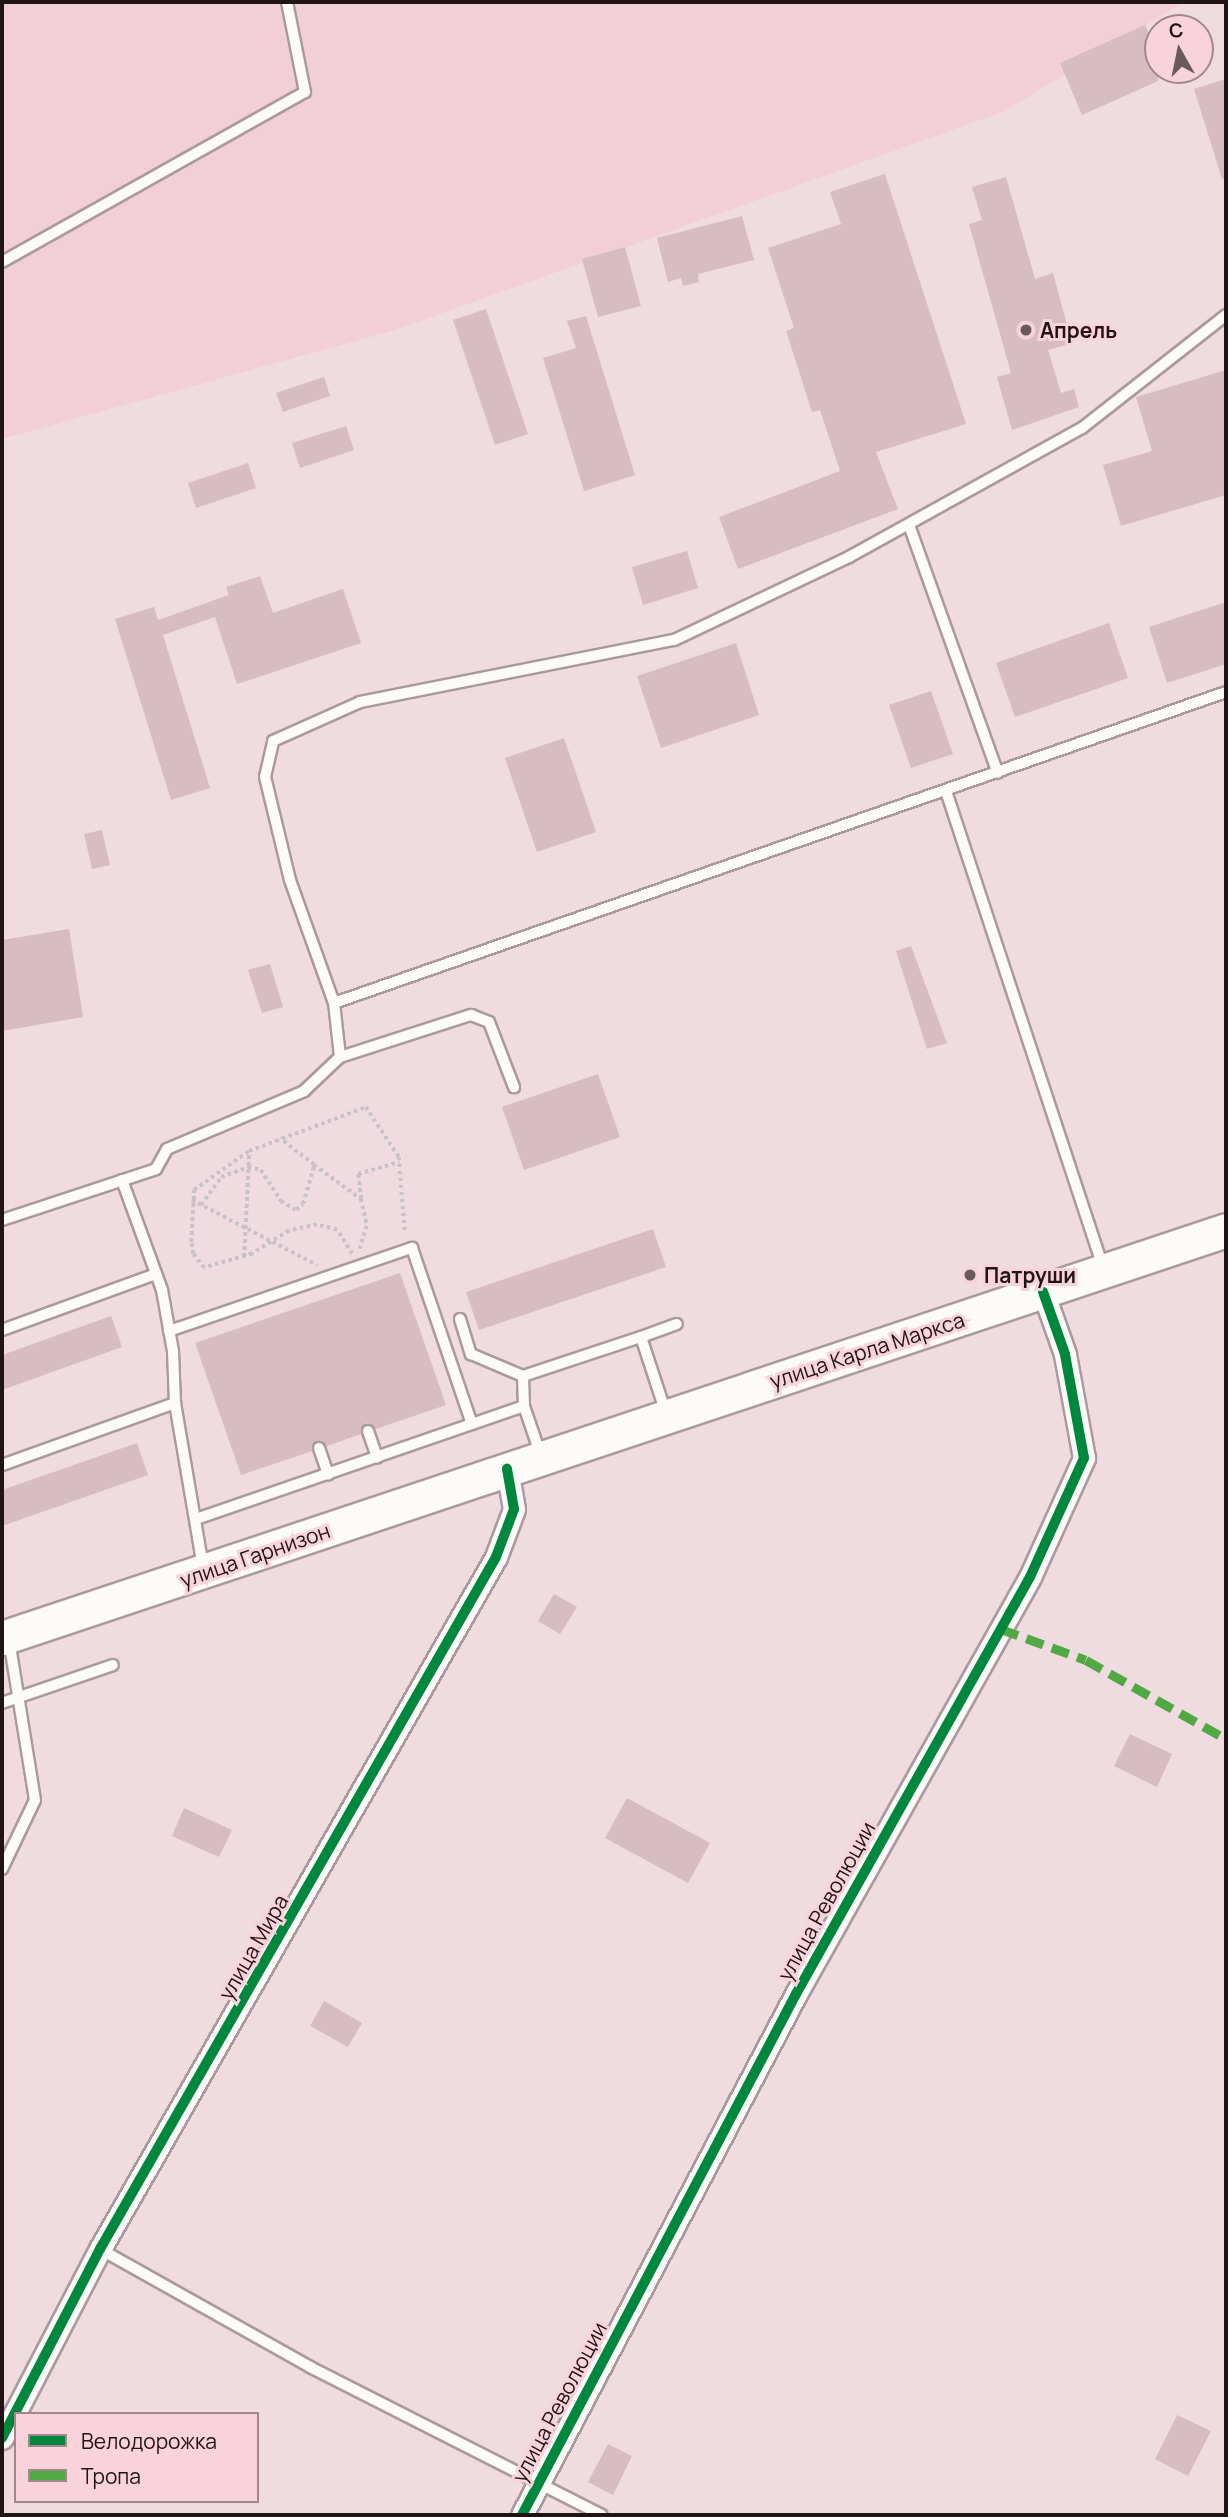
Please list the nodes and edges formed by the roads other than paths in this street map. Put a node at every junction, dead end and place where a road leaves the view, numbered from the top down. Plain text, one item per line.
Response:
1 (287, 2) edge
2 (2, 262) edge
3 (1226, 315) edge
4 (909, 525) junction
5 (1226, 692) edge
6 (998, 773) junction
7 (946, 791) junction
8 (334, 1003) junction
9 (340, 1057) junction
10 (514, 1087) dead end
11 (122, 1180) junction
12 (2, 1220) edge
13 (1226, 1230) edge
14 (1104, 1272) junction
15 (156, 1274) junction
16 (1043, 1292) junction
17 (460, 1319) dead end
18 (677, 1324) dead end
19 (2, 1330) edge
20 (169, 1331) junction
21 (641, 1337) junction
22 (523, 1376) junction
23 (175, 1403) junction
24 (524, 1406) junction
25 (667, 1416) junction
26 (472, 1424) junction
27 (368, 1432) dead end
28 (319, 1448) dead end
29 (377, 1457) junction
30 (541, 1458) junction
31 (2, 1465) edge
32 (508, 1469) junction
33 (328, 1474) junction
34 (196, 1519) junction
35 (204, 1573) junction
36 (5, 1637) edge
37 (113, 1665) dead end
38 (18, 1697) junction
39 (2, 1703) edge
40 (2, 1869) edge
41 (100, 2249) junction
42 (15, 2412) edge
43 (14, 2415) edge
44 (2, 2438) edge
45 (539, 2482) junction
46 (522, 2515) edge
47 (602, 2515) edge

1 - 2 lane
3 - 4 lane
4 - 6 lane
4 - 8 lane
5 - 6 lane
6 - 7 lane
7 - 8 lane
7 - 14 lane
8 - 9 lane
9 - 10 lane
9 - 11 lane
11 - 12 lane
11 - 15 lane
13 - 14 main road, улица Карла Маркса
14 - 16 main road, улица Карла Маркса
15 - 19 lane
15 - 20 lane
16 - 25 main road, улица Карла Маркса
16 - 45 street, улица Революции
17 - 22 lane
18 - 21 lane
20 - 23 lane
20 - 26 lane
21 - 22 lane
21 - 25 lane
22 - 24 lane
23 - 31 lane
23 - 34 lane
24 - 26 lane
24 - 30 lane
25 - 30 main road, улица Карла Маркса
26 - 29 lane
27 - 29 lane
28 - 33 lane
29 - 33 lane
30 - 32 main road, улица Карла Маркса
32 - 35 main road, улица Гарнизон
32 - 41 street, улица Мира
33 - 34 lane
34 - 35 lane
35 - 36 main road, улица Гарнизон
36 - 38 lane
37 - 38 lane
38 - 39 lane
38 - 40 lane
41 - 42 street, улица Мира
41 - 45 lane
43 - 44 street, улица Мира
45 - 46 street, улица Революции
45 - 47 lane

